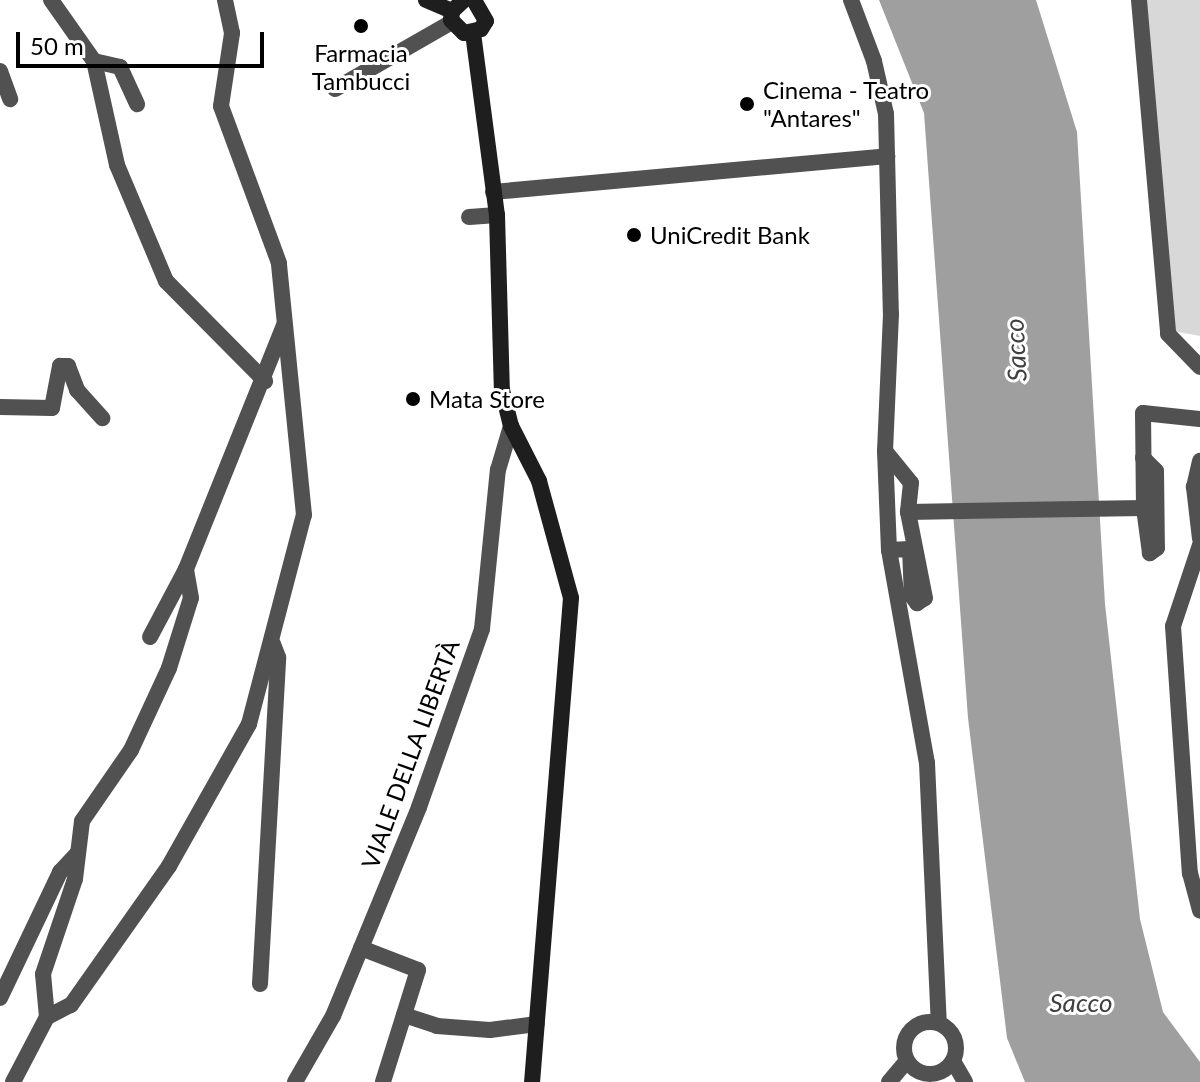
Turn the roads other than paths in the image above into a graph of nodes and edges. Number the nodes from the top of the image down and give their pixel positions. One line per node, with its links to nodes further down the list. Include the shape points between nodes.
1 (51, 0): 9 (street)
2 (225, 0): 18 (street, via 232,33 221,106 279,263)
3 (426, 0): 7 (main road)
4 (474, 0): 8 (main road, via 486,21)
5 (851, 0): 14 (street, via 874,61 886,114)
6 (1139, 0): 19 (street, via 1168,334)
7 (456, 11): 8 (main road, via 456,29); 11 (street)
8 (473, 33): 15 (main road)
9 (94, 61): 13 (street, via 120,67); 20 (street, via 117,165 166,281)
10 (0, 71): 12 (street)
11 (335, 89)
12 (10, 99)
13 (137, 104)
14 (887, 156): 15 (street); 25 (street, via 891,314)
15 (493, 192): 16 (main road)
16 (497, 215): 17 (street); 24 (main road, via 502,390)
17 (469, 217)
18 (287, 316): 20 (street); 35 (street, via 304,515)
19 (1200, 367)
20 (265, 381): 33 (street)
21 (0, 407): 22 (street, via 52,408 60,366 68,366 77,390)
22 (102, 418)
23 (1200, 419): 26 (street, via 1143,413)
24 (511, 426): 39 (street, VIALE DELLA LIBERTÀ, via 498,470 482,629 419,807); 45 (main road, via 539,481 571,598)
25 (885, 451): 30 (street, via 911,483); 32 (street)
26 (1143, 458): 29 (street); 29 (street, via 1156,471 1157,548 1150,553)
27 (1200, 461): 28 (street)
28 (1197, 488): 31 (street)
29 (1136, 508): 30 (street)
30 (908, 512): 32 (street, via 925,598 917,603 912,596 910,549)
31 (1200, 542): 37 (street, via 1173,626)
32 (889, 550): 44 (street, via 927,763)
33 (186, 569): 34 (street); 36 (street, via 191,598 169,668 131,750 82,821)
34 (150, 637)
35 (273, 642): 40 (street, via 278,657); 43 (street, via 249,724 169,866 71,1005)
36 (78, 853): 41 (street, via 60,872); 43 (street, via 75,879 43,974)
37 (1195, 871): 38 (street)
38 (1200, 911)
39 (361, 948): 42 (street, via 418,970); 49 (street, VIALE DELLA LIBERTÀ, via 333,1016)
40 (260, 984)
41 (0, 998)
42 (404, 1015): 45 (street, via 437,1026 490,1030); 50 (street)
43 (47, 1017): 48 (street)
44 (939, 1023): 46 (street, via 956,1043); 47 (street, via 920,1023 908,1032 903,1046)
45 (537, 1024): 51 (main road)
46 (953, 1061): 47 (street, via 934,1075 918,1073); 53 (street)
47 (906, 1062): 52 (street)
48 (13, 1082)
49 (295, 1082)
50 (383, 1082)
51 (532, 1082)
52 (889, 1082)
53 (965, 1082)

